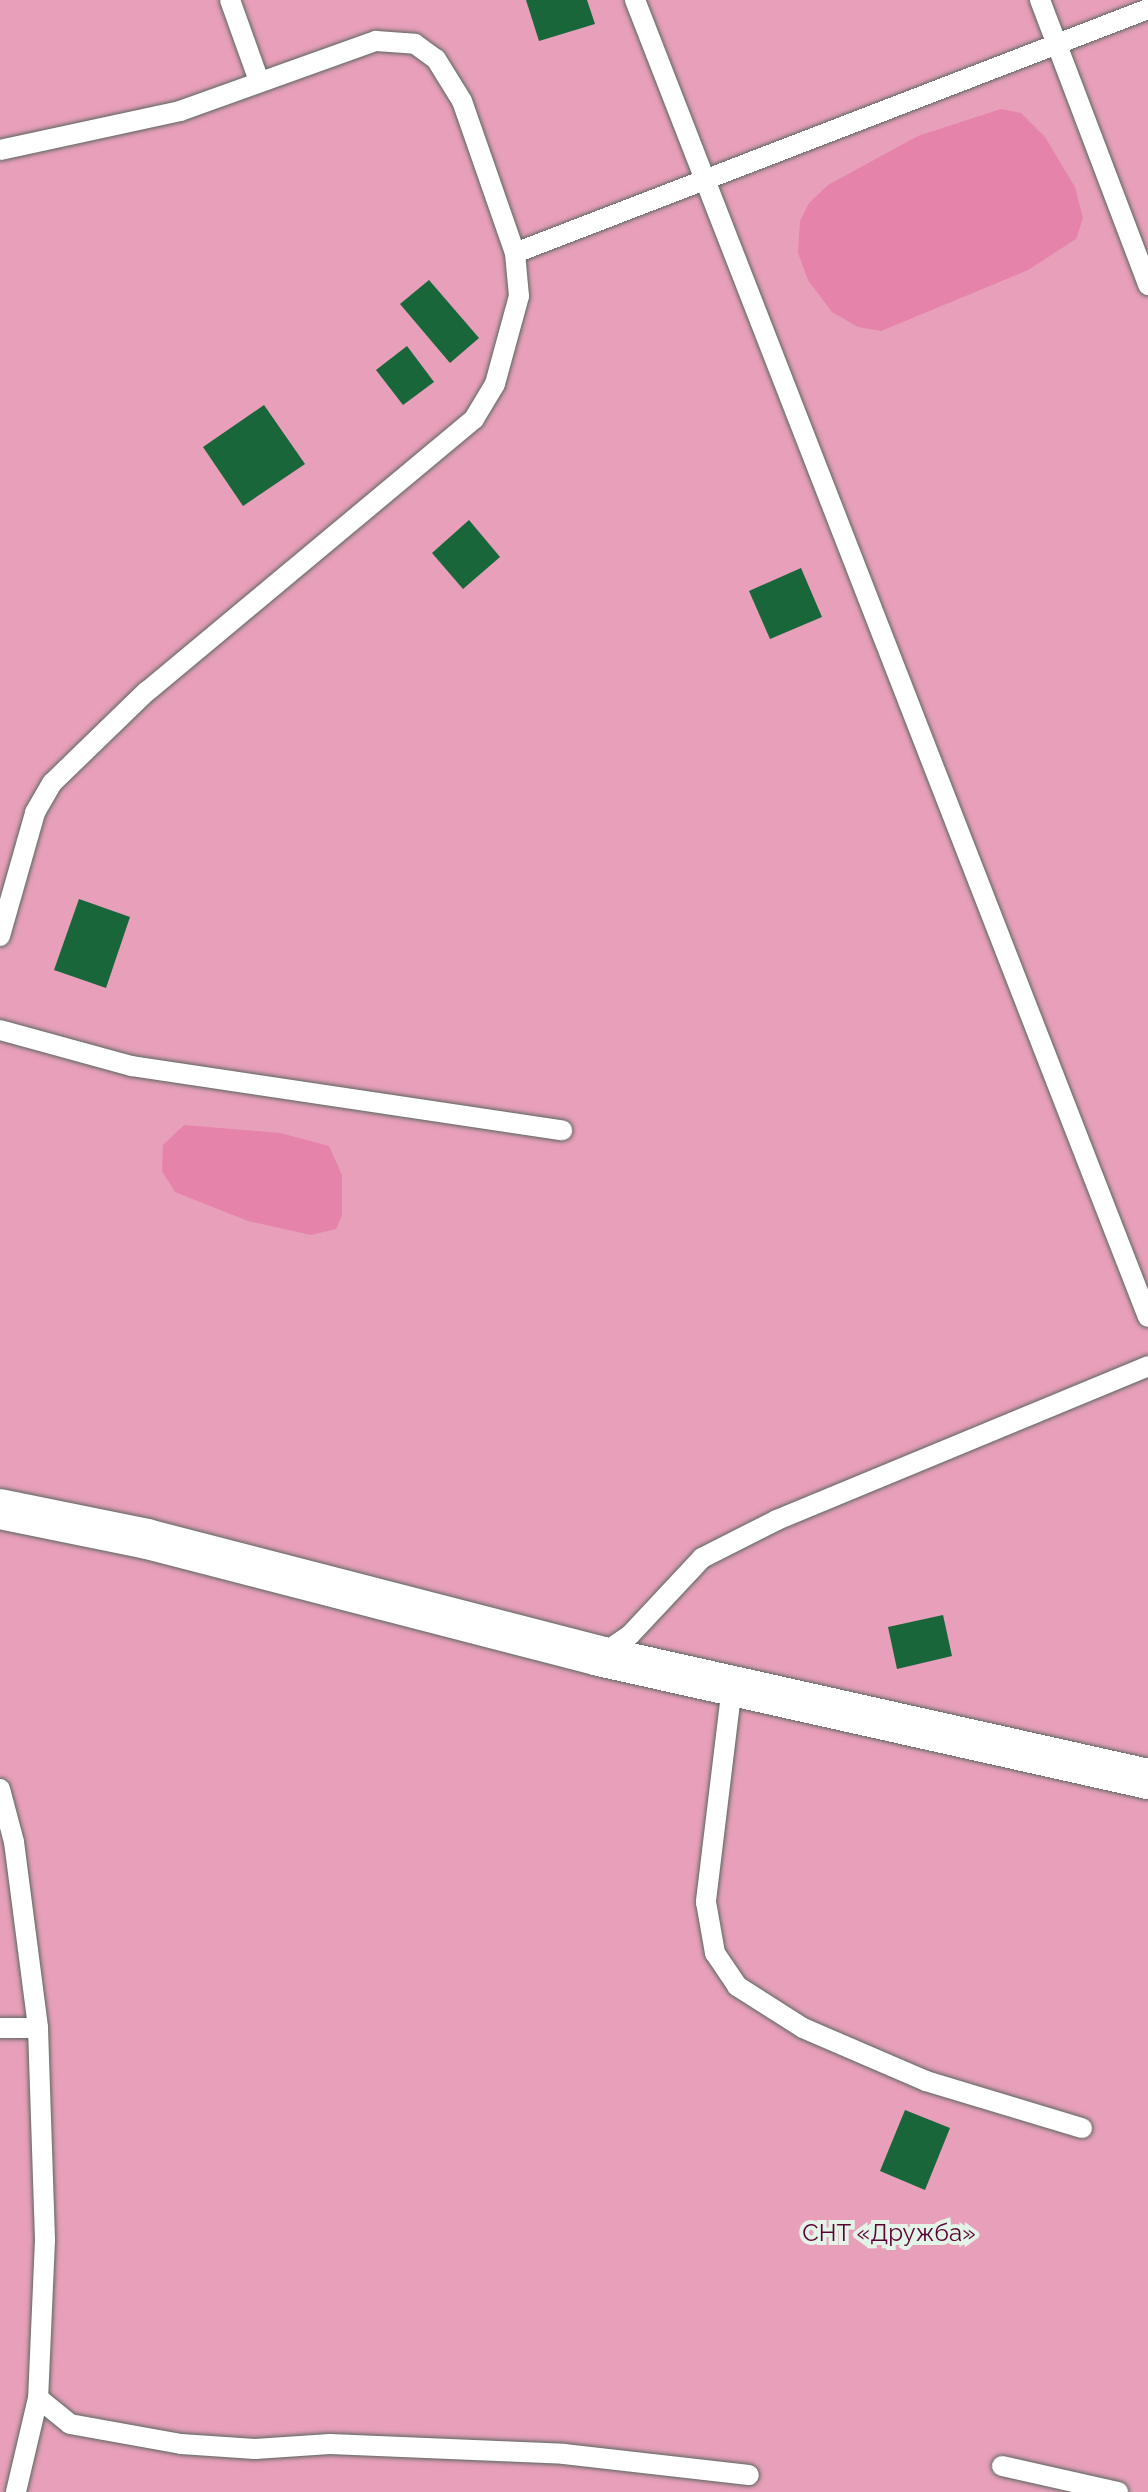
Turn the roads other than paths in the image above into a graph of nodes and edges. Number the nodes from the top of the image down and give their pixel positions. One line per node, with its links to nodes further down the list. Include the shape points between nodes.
1 (230, 0): 6 (lane)
2 (635, 0): 8 (lane)
3 (1040, 0): 5 (lane)
4 (1148, 9): 5 (lane)
5 (1057, 45): 8 (lane); 10 (lane)
6 (259, 81): 7 (lane, via 180,111); 9 (lane, via 376,41 415,44 436,59 462,101)
7 (0, 150)
8 (703, 180): 9 (lane); 14 (lane)
9 (515, 253): 11 (lane, via 515,322 495,384 474,419 147,691 52,783 35,813)
10 (1148, 285)
11 (0, 936)
12 (0, 1030): 13 (lane, via 132,1066)
13 (562, 1130)
14 (1148, 1317)
15 (1148, 1366): 17 (lane, via 777,1520 702,1558 630,1635)
16 (0, 1509): 17 (street, via 147,1539)
17 (599, 1656): 18 (street)
18 (732, 1686): 19 (street); 23 (lane, via 706,1902 715,1953 737,1986 803,2028 926,2081)
19 (1148, 1779)
20 (0, 1789): 22 (lane, via 14,1842)
21 (0, 2028): 22 (lane)
22 (38, 2028): 24 (lane, via 45,2240)
23 (1082, 2128)
24 (38, 2398): 26 (lane, via 70,2424 181,2444 564,2454); 27 (lane)
25 (1002, 2466): 28 (lane)
26 (749, 2475)
27 (16, 2492)
28 (1118, 2492)

